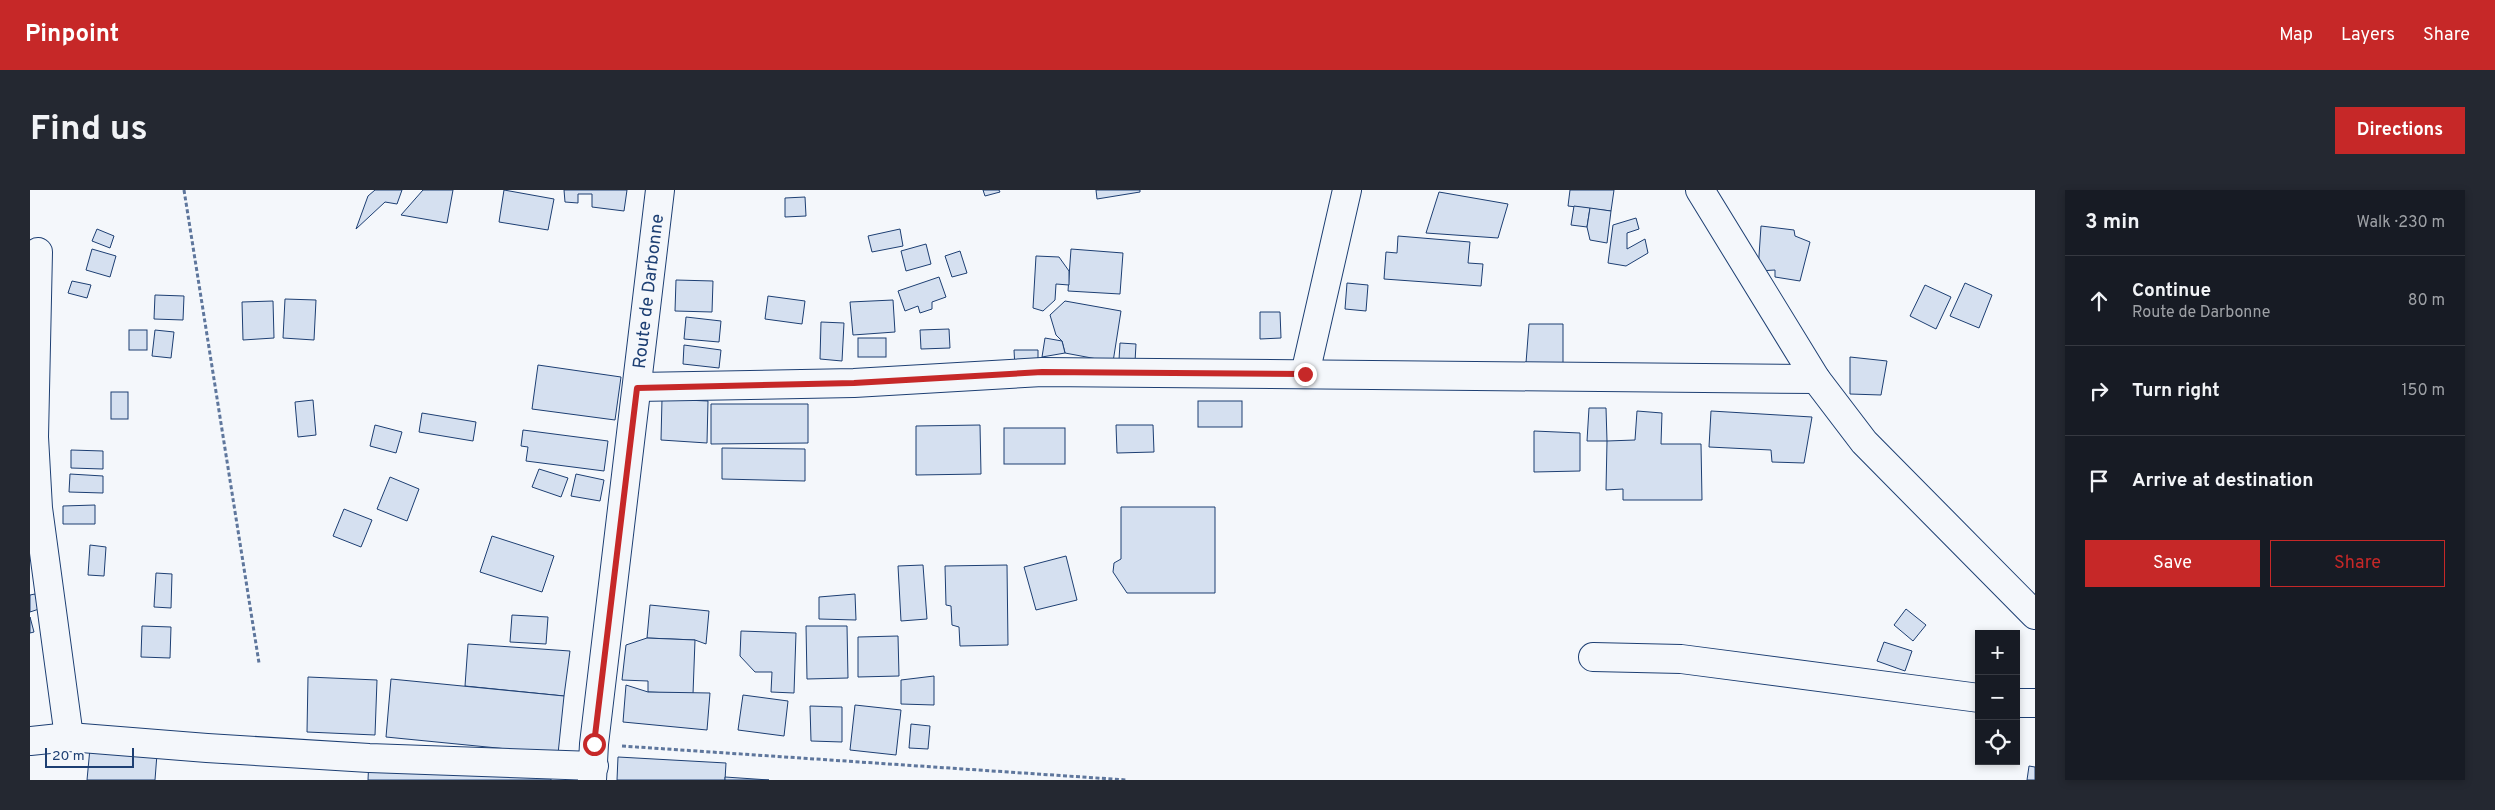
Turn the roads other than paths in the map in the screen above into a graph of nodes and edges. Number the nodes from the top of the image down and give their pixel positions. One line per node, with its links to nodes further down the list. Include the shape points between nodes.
1 (660, 190): 7 (street, Route de Darbonne)
2 (1347, 190): 5 (street)
3 (1700, 190): 6 (street)
4 (38, 252): 13 (street, via 34,437 38,508)
5 (1305, 374): 6 (street); 7 (street, via 1042,372 845,383)
6 (1816, 379): 8 (street, via 1864,442)
7 (637, 388): 15 (street, Route de Darbonne)
8 (2035, 615)
9 (1592, 657): 10 (street, via 1681,659)
10 (1975, 697)
11 (2020, 703): 12 (street)
12 (2035, 704)
13 (69, 737): 14 (street); 15 (street, via 369,758)
14 (30, 741)
15 (593, 763)

